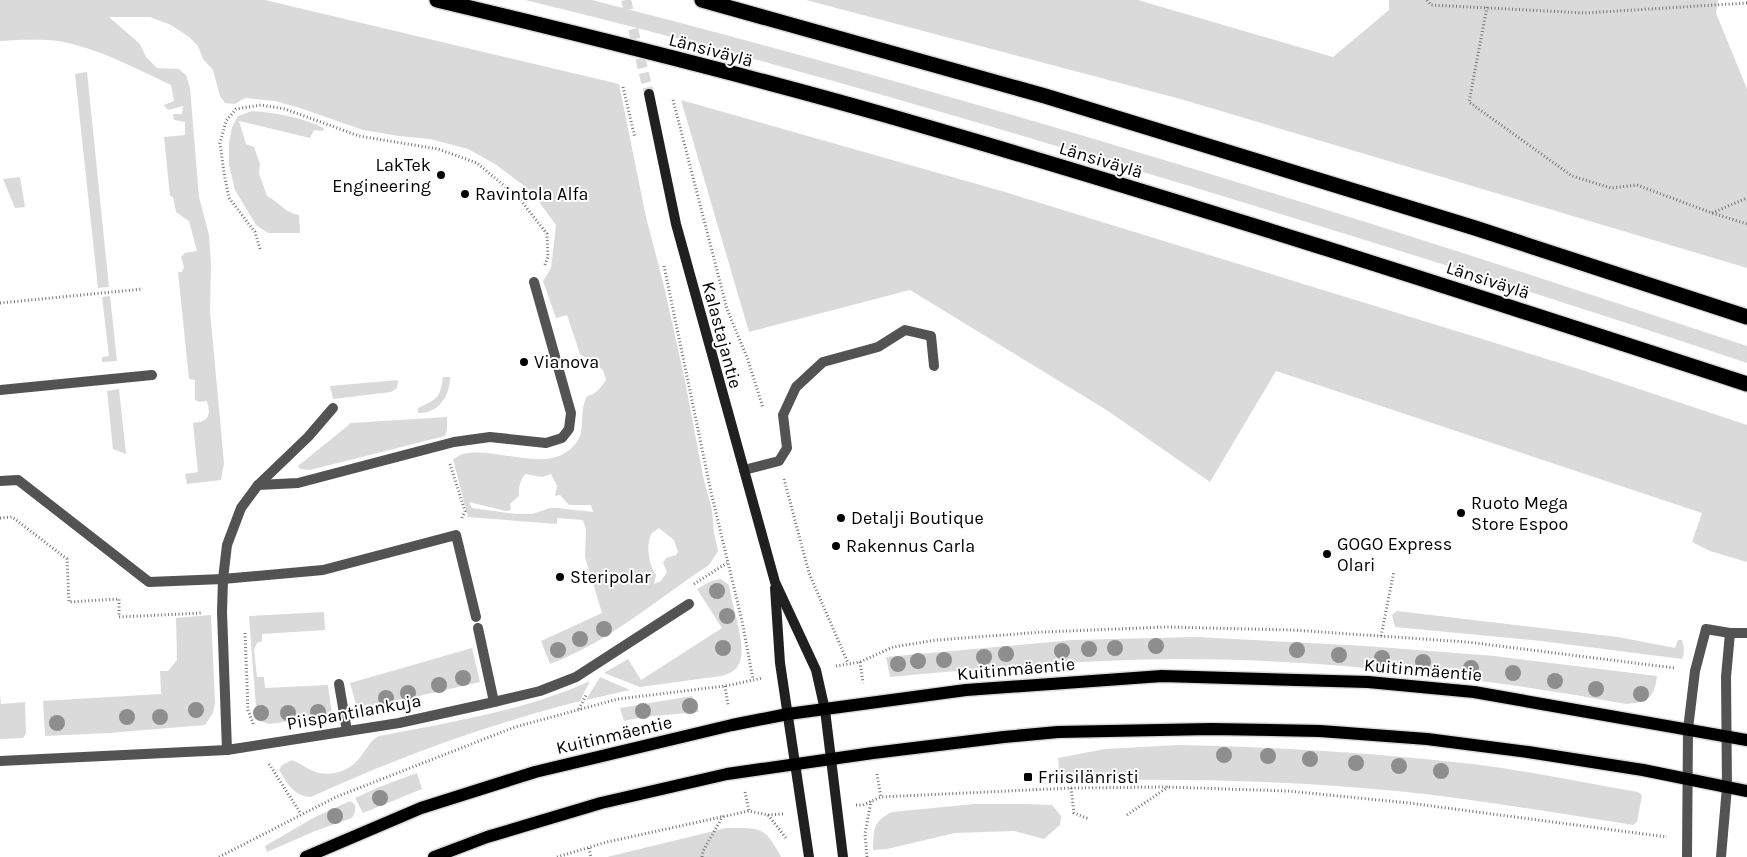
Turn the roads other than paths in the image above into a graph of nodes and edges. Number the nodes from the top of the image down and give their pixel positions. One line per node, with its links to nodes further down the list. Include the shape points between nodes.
1 (437, 0): 8 (highway, Länsiväylä, via 887,116 1222,216)
2 (702, 0): 5 (highway, via 1045,96 1475,228)
3 (649, 94): 11 (main road, Kalastajantie, via 676,224)
4 (534, 282): 13 (street, via 571,413 569,429 562,438 546,443 490,437 454,442 298,483)
5 (1747, 317)
6 (934, 366): 11 (street, via 931,336 905,330 878,347 823,362 796,387 783,415 787,448 779,461)
7 (152, 375): 9 (street)
8 (1747, 384)
9 (0, 390)
10 (333, 408): 13 (street)
11 (744, 470): 15 (main road, Kalastajantie)
12 (0, 481): 14 (street, via 18,480 149,582)
13 (258, 485): 14 (street, via 241,508 227,545)
14 (223, 579): 17 (street, via 323,570 456,535); 29 (street)
15 (775, 582): 23 (main road, Kalastajantie, via 816,670); 24 (main road, Kalastajantie, via 780,663)
16 (688, 604): 22 (street, Piispantilankuja, via 576,677 540,691)
17 (476, 617)
18 (478, 628): 22 (street)
19 (1730, 633): 20 (street); 26 (street, via 1706,629 1695,671); 27 (street)
20 (1747, 633)
21 (339, 684): 25 (street)
22 (494, 702): 25 (street, Piispantilankuja, via 399,723)
23 (825, 710): 24 (main road, Kuitinmäentie); 26 (main road, Kuitinmäentie, via 966,690 1162,676 1254,677 1368,682 1474,692); 30 (main road, Kalastajantie)
24 (788, 714): 32 (main road, Kalastajantie); 36 (main road, Kuitinmäentie, via 516,778 421,808)
25 (347, 730): 29 (street, Piispantilankuja)
26 (1688, 730): 27 (main road, Kuitinmäentie); 33 (street)
27 (1726, 736): 28 (main road, Kuitinmäentie); 34 (street)
28 (1747, 740)
29 (227, 750): 31 (street, Piispantilankuja)
30 (832, 758): 32 (main road); 33 (main road, via 1058,732 1320,731 1427,739 1519,751); 39 (main road, Kalastajantie)
31 (0, 761)
32 (795, 764): 37 (main road, via 740,772 601,803 487,837); 38 (main road, Kalastajantie)
33 (1688, 780): 34 (main road); 40 (street)
34 (1727, 787): 35 (main road); 41 (street)
35 (1747, 791)
36 (306, 857)
37 (434, 857)
38 (809, 857)
39 (843, 857)
40 (1687, 857)
41 (1721, 857)

